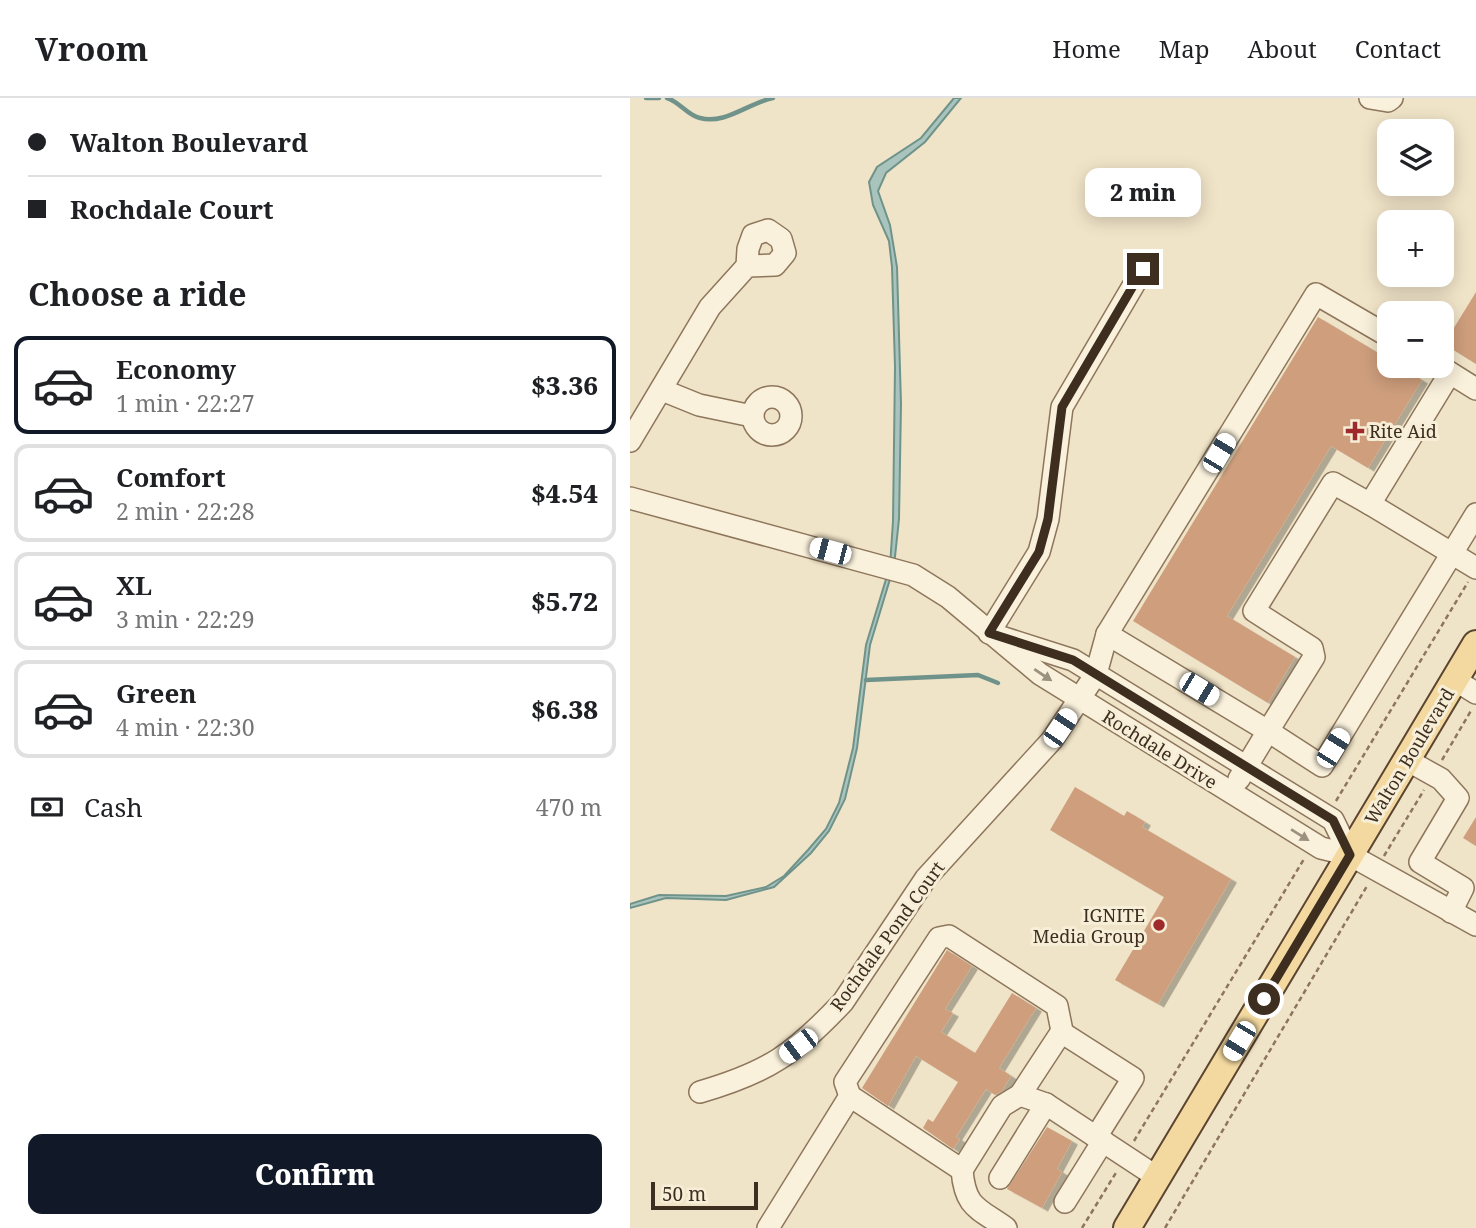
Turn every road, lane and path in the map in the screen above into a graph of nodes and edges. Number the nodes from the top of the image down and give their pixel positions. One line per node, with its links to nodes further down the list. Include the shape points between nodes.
1 (1370, 98): 2 (street)
2 (1392, 98)
3 (747, 265): 9 (street, via 710,307)
4 (1143, 269): 17 (street, via 1062,407 1048,519 1039,552)
5 (1377, 329): 18 (street, Rochdale Pond Court, via 1316,294)
6 (1454, 375): 8 (street)
7 (1439, 378): 13 (street)
8 (1476, 389)
9 (662, 390): 10 (street, via 699,405); 11 (street)
10 (752, 416)
11 (630, 441)
12 (630, 498): 17 (street, Rochdale Drive, via 890,567 939,591)
13 (1370, 504): 15 (street); 24 (street, via 1333,483 1254,611 1312,648 1314,657)
14 (1476, 514): 15 (street)
15 (1452, 554): 16 (street); 24 (street, via 1322,766)
16 (1473, 575): 30 (path)
17 (989, 633): 20 (street, via 1073,660); 22 (street, Rochdale Drive, one-way to 22)
18 (1107, 634): 20 (street, Rochdale Pond Court); 24 (street)
19 (1476, 644): 21 (main road, Walton Boulevard)
20 (1096, 674): 22 (street, Rochdale Pond Court); 26 (street)
21 (1465, 687): 25 (main road, Walton Boulevard)
22 (1080, 699): 28 (street, Rochdale Drive); 38 (street, Rochdale Pond Court, via 1052,740 926,878 828,1018 767,1068)
23 (1476, 703): 27 (path)
24 (1268, 731): 26 (street)
25 (1407, 760): 27 (street); 32 (main road, Walton Boulevard)
26 (1245, 767): 28 (street); 30 (street)
27 (1433, 774): 29 (street); 33 (path)
28 (1232, 793): 31 (street, Rochdale Drive, one-way to 31)
29 (1467, 799): 34 (street, via 1420,862)
30 (1327, 816): 32 (street)
31 (1313, 843): 32 (street, Rochdale Drive); 43 (path)
32 (1350, 855): 33 (street, Rochdale Drive); 45 (main road, Walton Boulevard)
33 (1375, 871): 35 (street, Rochdale Drive); 52 (path)
34 (1469, 890): 35 (street)
35 (1451, 912): 36 (street, Rochdale Drive)
36 (1476, 925)
37 (1061, 1032): 39 (street); 40 (street, via 1057,1006 949,936 939,938 845,1082); 42 (street, via 1133,1078)
38 (701, 1092)
39 (1020, 1095): 41 (street); 44 (street, via 1002,1106)
40 (850, 1096): 44 (street); 48 (street)
41 (1046, 1104): 42 (street); 46 (street)
42 (1099, 1139): 43 (street); 47 (street)
43 (1125, 1156): 45 (street); 50 (path)
44 (962, 1170): 49 (street, via 964,1191 973,1208)
45 (1157, 1177): 51 (main road, Walton Boulevard)
46 (1000, 1178)
47 (1065, 1202)
48 (768, 1228)
49 (1006, 1228)
50 (1082, 1228)
51 (1127, 1228)
52 (1165, 1228)

